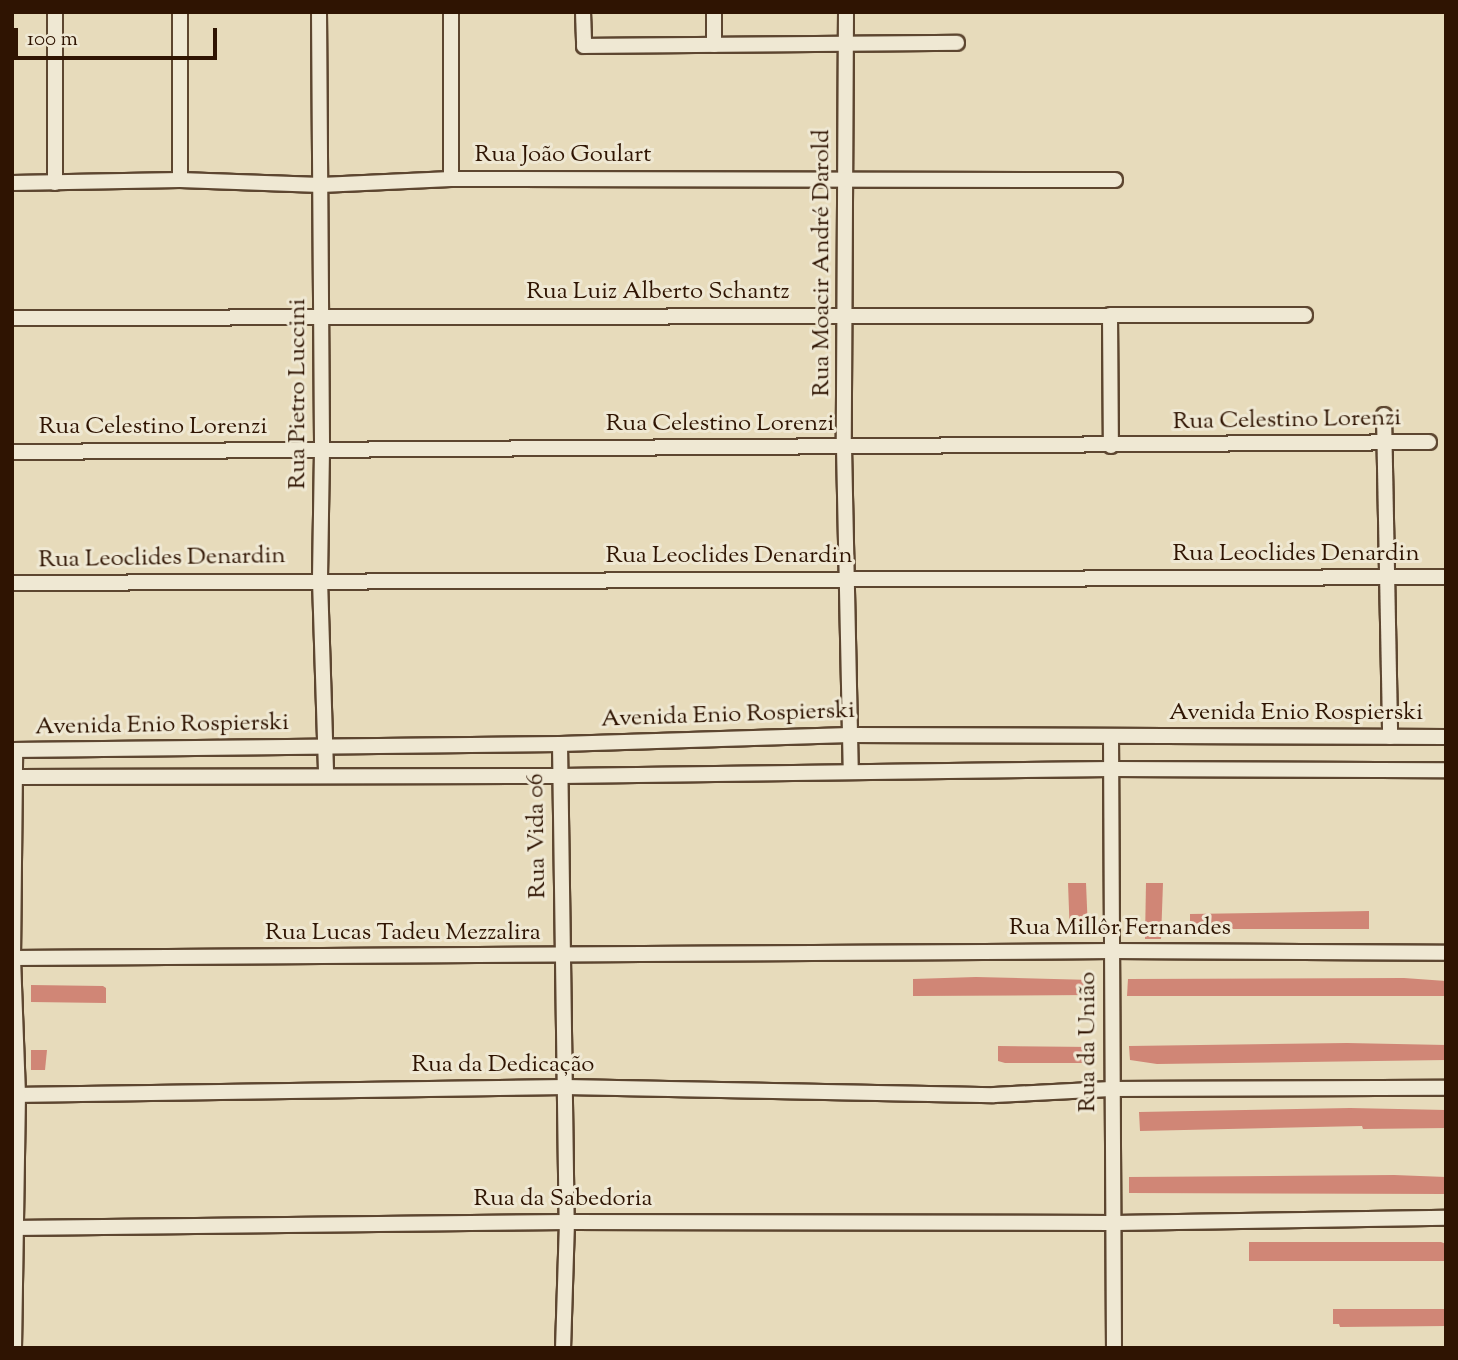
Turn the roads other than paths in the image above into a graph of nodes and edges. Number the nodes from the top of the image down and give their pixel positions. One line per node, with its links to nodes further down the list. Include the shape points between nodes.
1 (55, 12): 16 (street)
2 (180, 12): 13 (street)
3 (319, 12): 17 (street, Rua Pietro Luccini)
4 (451, 12): 12 (street)
5 (583, 12): 10 (street, via 583,46)
6 (714, 12): 10 (street)
7 (846, 12): 9 (street, Rua Moacir André Darold)
8 (957, 43): 9 (street)
9 (846, 44): 10 (street); 11 (street, Rua Moacir André Darold)
10 (713, 45)
11 (846, 178): 12 (street, Rua João Goulart); 14 (street, Rua João Goulart); 18 (street, Rua Moacir André Darold)
12 (451, 179): 17 (street, Rua João Goulart)
13 (180, 180): 16 (street, Rua João Goulart); 17 (street, Rua João Goulart)
14 (1115, 180)
15 (12, 183): 16 (street, Rua João Goulart)
16 (55, 183)
17 (321, 185): 22 (street, Rua Pietro Luccini)
18 (846, 314): 19 (street, Rua Luiz Alberto Schantz); 22 (street, Rua Luiz Alberto Schantz); 27 (street, Rua Moacir André Darold)
19 (1110, 315): 20 (street, Rua Luiz Alberto Schantz); 26 (street)
20 (1305, 315)
21 (12, 318): 22 (street, Rua Luiz Alberto Schantz)
22 (322, 319): 28 (street, Rua Pietro Luccini)
23 (1384, 415): 25 (street)
24 (1429, 442): 25 (street, Rua Celestino Lorenzi)
25 (1385, 443): 26 (street, Rua Celestino Lorenzi); 31 (street)
26 (1111, 446): 27 (street, Rua Celestino Lorenzi)
27 (844, 447): 28 (street, Rua Celestino Lorenzi); 33 (street, Rua Moacir André Darold)
28 (323, 451): 29 (street, Rua Celestino Lorenzi); 32 (street, Rua Pietro Luccini)
29 (12, 452)
30 (1446, 577): 31 (street, Rua Leoclides Denardin)
31 (1388, 578): 33 (street, Rua Leoclides Denardin); 37 (street)
32 (320, 580): 33 (street, Rua Leoclides Denardin); 34 (street, Rua Leoclides Denardin); 40 (street, Rua Pietro Luccini)
33 (846, 580): 35 (street, Rua Moacir André Darold)
34 (12, 583)
35 (850, 735): 36 (street, Avenida Enio Rospierski); 39 (street, Avenida Enio Rospierski); 44 (street, Rua Moacir André Darold)
36 (1111, 736): 37 (street, Avenida Enio Rospierski); 42 (street, Rua da União)
37 (1390, 737): 38 (street, Avenida Enio Rospierski)
38 (1446, 737)
39 (560, 744): 40 (street, Avenida Enio Rospierski); 46 (street, Rua Vida 06)
40 (324, 747): 41 (street, Avenida Enio Rospierski); 45 (street, Rua Pietro Luccini)
41 (14, 750): 47 (street)
42 (1111, 769): 43 (street, Avenida Enio Rospierski); 44 (street, Avenida Enio Rospierski); 48 (street, Rua da União)
43 (1446, 770)
44 (851, 772): 46 (street, Avenida Enio Rospierski)
45 (326, 776): 46 (street, Avenida Enio Rospierski); 47 (street, Avenida Enio Rospierski)
46 (560, 776): 51 (street, Rua Vida 06)
47 (14, 777): 52 (street)
48 (1112, 951): 49 (street, Rua Millôr Fernandes); 50 (street, Rua Millôr Fernandes); 55 (street, Rua da União)
49 (1446, 953)
50 (793, 954): 51 (street, Rua Lucas Tadeu Mezzalira)
51 (562, 956): 52 (street, Rua Lucas Tadeu Mezzalira); 53 (street, Rua Vida 06)
52 (13, 958): 56 (street)
53 (565, 1087): 55 (street, Rua da Dedicação, via 994,1096); 56 (street, Rua da Dedicação); 58 (street, Rua Vida 06)
54 (1446, 1088): 55 (street, Rua da Dedicação)
55 (1111, 1089): 59 (street, Rua da União)
56 (15, 1095): 60 (street)
57 (1446, 1218): 59 (street, Rua da Sabedoria)
58 (567, 1222): 59 (street, Rua da Sabedoria); 60 (street, Rua da Sabedoria); 62 (street, Rua Vida 06)
59 (1115, 1223): 63 (street, Rua da União)
60 (14, 1228): 61 (street)
61 (14, 1348)
62 (563, 1348)
63 (1114, 1348)

